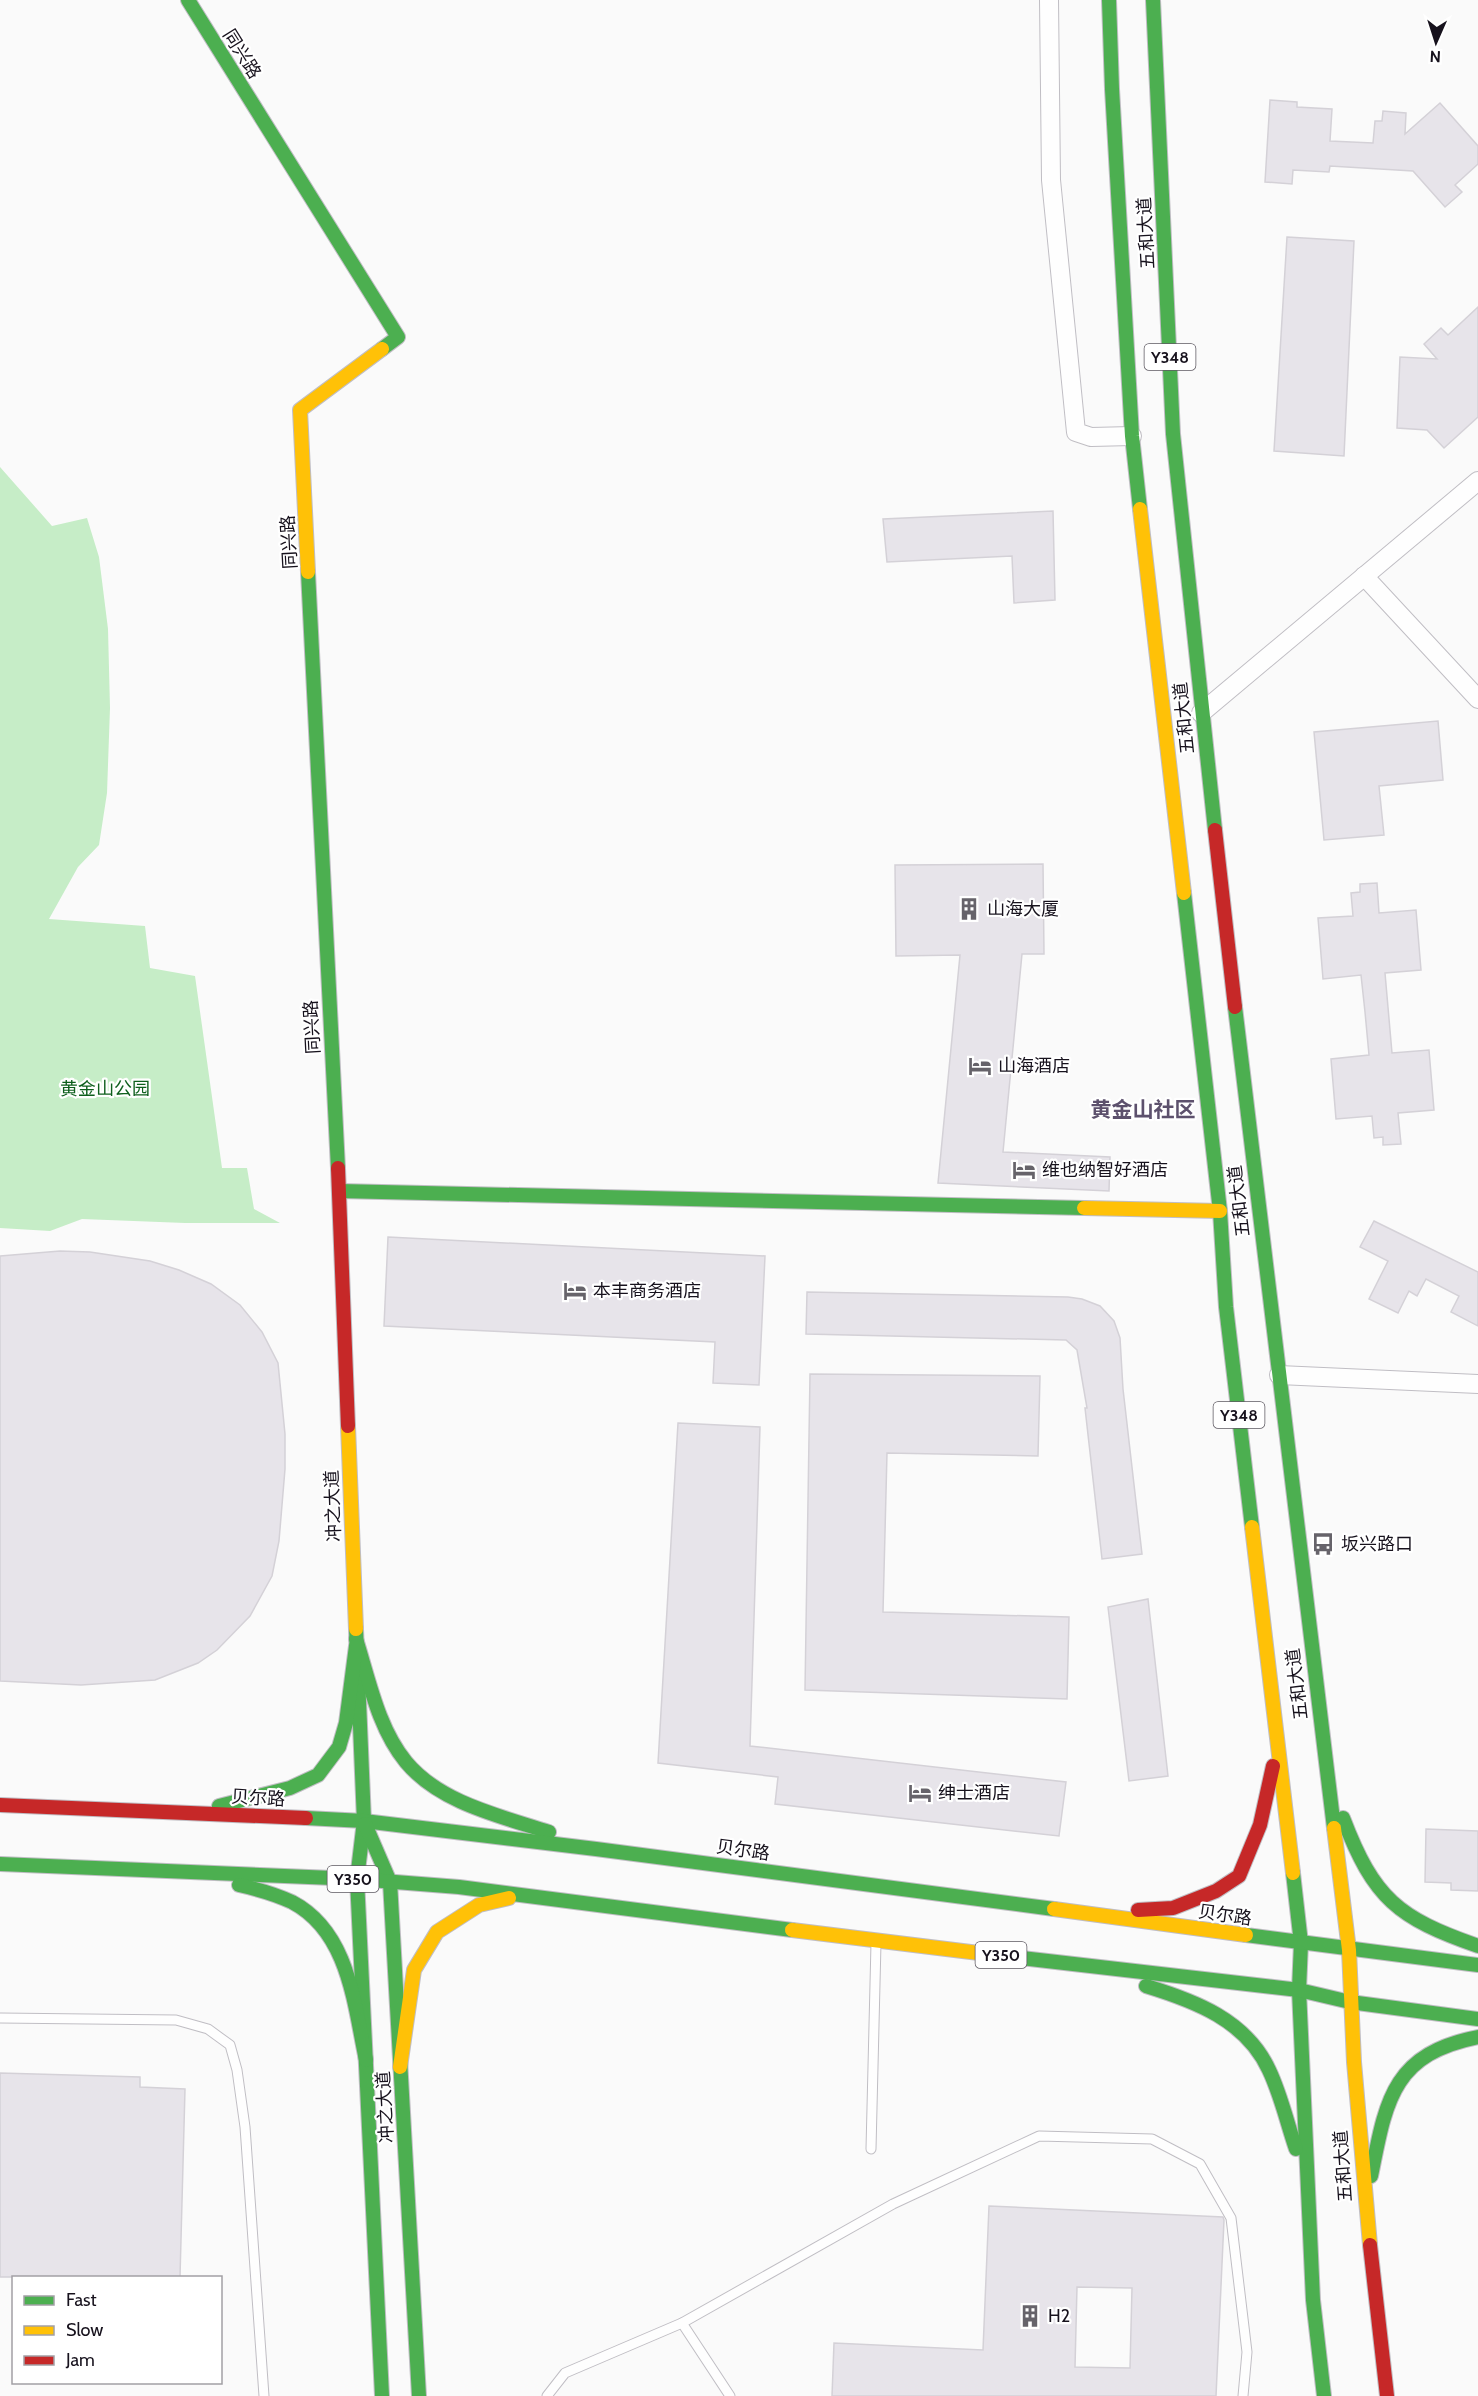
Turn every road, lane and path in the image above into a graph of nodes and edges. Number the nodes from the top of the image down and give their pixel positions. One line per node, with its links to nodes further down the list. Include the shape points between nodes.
1 (188, 0): 10 (main road, 同兴路, via 398,338 300,410)
2 (1049, 0): 5 (street, via 1051,180 1076,432 1091,437)
3 (1109, 0): 5 (main road, 五和大道 / Y348)
4 (1154, 0): 9 (main road, 五和大道 / Y348, via 1173,434)
5 (1132, 436): 11 (main road, 五和大道 / Y348)
6 (1478, 481): 7 (street)
7 (1364, 576): 8 (street); 9 (street)
8 (1478, 699)
9 (1201, 713): 12 (main road, 五和大道 / Y348)
10 (339, 1191): 11 (main road); 14 (main road, 冲之大道)
11 (1220, 1211): 15 (main road, 五和大道 / Y348, via 1226,1308)
12 (1279, 1375): 13 (street); 16 (main road, 五和大道 / Y348)
13 (1478, 1384)
14 (356, 1639): 18 (main road, via 346,1724 339,1747 318,1775 290,1788); 19 (main road, 冲之大道); 20 (main road, via 387,1728 406,1762 435,1788)
15 (1278, 1743): 26 (main road, via 1260,1825 1239,1876 1216,1891 1173,1908); 28 (main road, 五和大道 / Y348)
16 (1325, 1764): 29 (main road, via 1354,1850 1379,1888 1406,1914); 30 (main road, 五和大道 / Y348)
17 (0, 1804): 18 (main road, 贝尔路)
18 (191, 1813): 19 (main road, 贝尔路)
19 (364, 1821): 20 (main road, 贝尔路); 23 (main road, 冲之大道); 24 (main road, 冲之大道)
20 (596, 1849): 26 (main road, 贝尔路)
21 (0, 1864): 22 (main road, Y350)
22 (181, 1872): 23 (main road, Y350); 38 (main road, via 267,1892 300,1907 329,1933 342,1958)
23 (357, 1879): 24 (main road, Y350); 38 (main road, 冲之大道)
24 (390, 1882): 25 (main road, Y350); 39 (main road, 冲之大道)
25 (524, 1895): 27 (main road, Y350); 39 (main road, via 479,1905 437,1932 414,1970)
26 (1086, 1914): 28 (main road, 贝尔路)
27 (876, 1941): 31 (main road, Y350); 40 (lane)
28 (1301, 1943): 30 (main road, 贝尔路); 33 (main road, 五和大道 / Y348)
29 (1478, 1946)
30 (1349, 1950): 32 (main road, 贝尔路); 34 (main road, 五和大道 / Y348)
31 (1066, 1963): 33 (main road, Y350); 41 (main road, via 1178,1995 1219,2013 1244,2032 1267,2066)
32 (1478, 1965)
33 (1299, 1990): 34 (main road, Y350); 41 (main road, 五和大道 / Y348)
34 (1350, 2002): 36 (main road, Y350); 42 (main road, 五和大道 / Y348)
35 (0, 2018): 44 (lane, via 176,2020 208,2029 230,2045 245,2127)
36 (1478, 2019)
37 (1478, 2037): 42 (main road, via 1423,2057 1401,2079 1386,2107)
38 (366, 2060): 45 (main road, 冲之大道)
39 (400, 2067): 46 (main road, 冲之大道)
40 (871, 2149)
41 (1308, 2187): 50 (main road, 五和大道 / Y348, via 1313,2300)
42 (1364, 2207): 51 (main road, 五和大道 / Y348)
43 (682, 2323): 47 (lane, via 565,2373); 48 (lane); 49 (lane, via 893,2204 1039,2136 1152,2139 1200,2164 1231,2218 1247,2352)
44 (264, 2396)
45 (382, 2396)
46 (419, 2396)
47 (547, 2396)
48 (730, 2396)
49 (1243, 2396)
50 (1324, 2396)
51 (1387, 2396)

